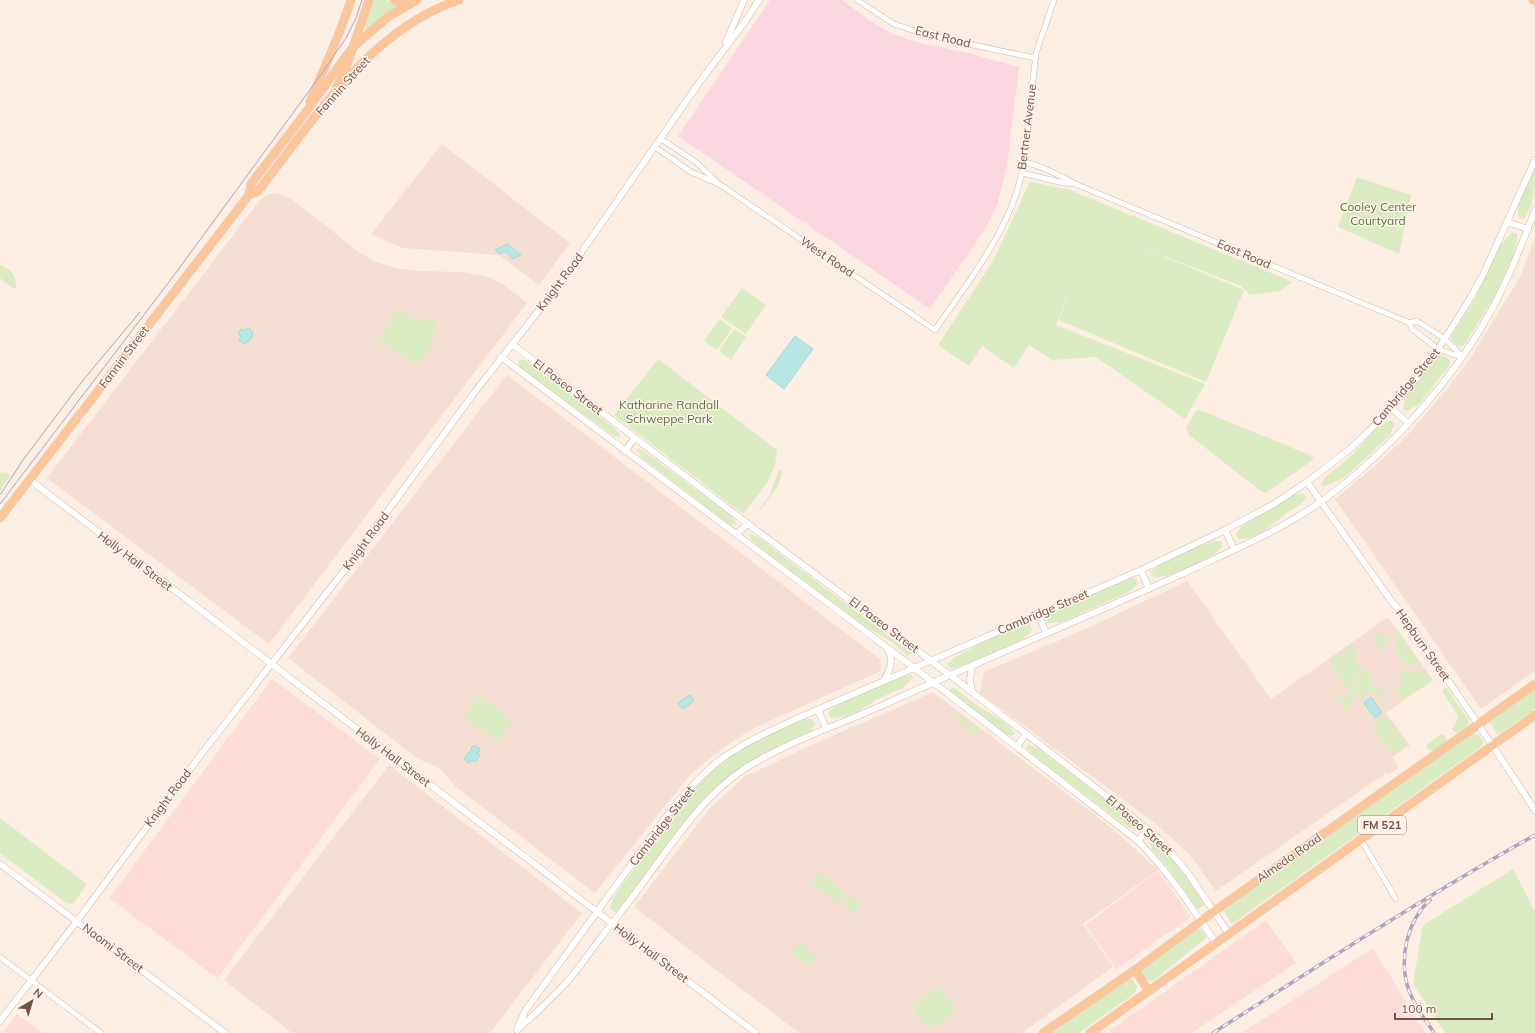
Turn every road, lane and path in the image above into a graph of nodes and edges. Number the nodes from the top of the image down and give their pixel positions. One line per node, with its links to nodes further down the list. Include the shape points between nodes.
1 (351, 0): 14 (main road)
2 (369, 0): 10 (main road)
3 (394, 0): 9 (main road)
4 (459, 0): 13 (main road, Fannin Street, via 428,14 390,38)
5 (744, 0): 11 (street, Knight Road)
6 (758, 0): 11 (street, Knight Road, via 744,24)
7 (857, 0): 12 (street, East Road, via 894,24 912,30)
8 (1054, 0): 12 (street, Bertner Avenue)
9 (414, 1): 10 (main road, Fannin Street, via 389,16)
10 (354, 46): 13 (main road, via 342,78); 14 (main road, Fannin Street)
11 (721, 53): 15 (street, Knight Road, via 698,82)
12 (1035, 58): 18 (street, Bertner Avenue)
13 (330, 99): 22 (main road, Fannin Street, via 258,191)
14 (306, 112): 22 (main road, Fannin Street, via 251,184)
15 (661, 139): 16 (street, Knight Road); 20 (street, West Road, via 703,168)
16 (655, 147): 20 (street, West Road, via 691,172); 29 (street, Knight Road, via 558,286)
17 (1535, 160): 24 (street, Cambridge Street)
18 (1024, 162): 19 (street, Bertner Avenue); 21 (street, East Road, via 1054,172)
19 (1022, 173): 21 (street, East Road); 27 (street, Bertner Avenue, via 999,234)
20 (719, 184): 27 (street, West Road)
21 (1078, 185): 26 (street, East Road)
22 (249, 195): 37 (main road, Fannin Street)
23 (1535, 210): 25 (street, Cambridge Street)
24 (1507, 222): 25 (street); 28 (street, Cambridge Street, via 1483,276)
25 (1528, 229): 32 (street, Cambridge Street, via 1504,286)
26 (1410, 323): 28 (street, East Road, via 1417,322); 30 (street, East Road, via 1412,329)
27 (935, 330)
28 (1445, 339): 30 (street, Cambridge Street); 32 (street, East Road)
29 (512, 344): 31 (street, Knight Road); 35 (street, El Paseo Street)
30 (1438, 349): 32 (street, East Road); 33 (street, Cambridge Street)
31 (502, 357): 36 (street, El Paseo Street); 51 (street, Knight Road, via 343,572)
32 (1463, 357): 34 (street, Cambridge Street)
33 (1391, 408): 34 (street); 38 (street, Cambridge Street, via 1350,449)
34 (1408, 423): 39 (street, Cambridge Street, via 1374,457)
35 (635, 438): 36 (street); 41 (street, El Paseo Street)
36 (625, 451): 43 (street, El Paseo Street)
37 (30, 480): 40 (main road, Fannin Street); 51 (street, Holly Hall Street)
38 (1307, 482): 39 (street, Hepburn Street); 42 (street, Cambridge Street, via 1274,504)
39 (1321, 501): 44 (street, Cambridge Street, via 1265,535); 61 (street, Hepburn Street)
40 (0, 518)
41 (748, 524): 43 (street); 50 (street, El Paseo Street)
42 (1225, 530): 44 (street); 45 (street, Cambridge Street)
43 (736, 534): 49 (street, El Paseo Street)
44 (1234, 550): 46 (street, Cambridge Street)
45 (1141, 570): 46 (street); 47 (street, Cambridge Street)
46 (1149, 588): 48 (street, Cambridge Street)
47 (1038, 614): 48 (street); 50 (street, Cambridge Street)
48 (1046, 633): 52 (street, Cambridge Street)
49 (883, 644): 53 (street, El Paseo Street); 55 (street, via 892,662)
50 (931, 660): 53 (street, Cambridge Street); 54 (street, El Paseo Street)
51 (271, 664): 73 (street, Holly Hall Street); 75 (street, Knight Road)
52 (972, 666): 54 (street, Cambridge Street); 58 (street)
53 (914, 667): 55 (street, Cambridge Street); 56 (street, El Paseo Street)
54 (950, 675): 56 (street, Cambridge Street); 58 (street, El Paseo Street)
55 (884, 680): 59 (street, Cambridge Street)
56 (934, 682): 62 (street, Cambridge Street, via 876,709); 65 (street, El Paseo Street)
57 (1535, 684): 61 (main road, Almeda Road / FM 521)
58 (972, 692): 63 (street, El Paseo Street)
59 (818, 710): 62 (street); 73 (street, Cambridge Street, via 764,734 720,760 705,773 686,791)
60 (1535, 716): 64 (main road, FM 521)
61 (1478, 724): 64 (street, Hepburn Street); 72 (main road, Almeda Road / FM 521)
62 (826, 728): 76 (street, Cambridge Street, via 763,758 724,783 672,844)
63 (1026, 734): 65 (street); 67 (street, El Paseo Street)
64 (1494, 745): 66 (street, Hepburn Street); 68 (main road, FM 521)
65 (1017, 746): 69 (street, El Paseo Street)
66 (1535, 810)
67 (1148, 829): 69 (street); 72 (street, El Paseo Street, via 1188,873)
68 (1361, 840): 71 (street); 77 (main road, FM 521)
69 (1138, 841): 74 (street, El Paseo Street, via 1170,877)
70 (0, 864): 75 (street, Naomi Street)
71 (1396, 899)
72 (1214, 911): 74 (main road, Almeda Road / FM 521); 77 (street, El Paseo Street)
73 (596, 912): 76 (street, Holly Hall Street); 84 (street, Cambridge Street, via 525,1011)
74 (1201, 920): 78 (street, El Paseo Street); 80 (main road, Almeda Road / FM 521)
75 (77, 921): 81 (street, Knight Road); 86 (street, Naomi Street)
76 (612, 924): 84 (street, Cambridge Street, via 568,980); 87 (street, Holly Hall Street)
77 (1229, 934): 78 (main road, FM 521)
78 (1216, 943): 82 (main road, FM 521)
79 (0, 957): 81 (street)
80 (1135, 970): 82 (main road); 88 (main road, Almeda Road / FM 521)
81 (31, 981): 83 (street, Knight Road); 85 (street)
82 (1149, 991): 89 (main road, FM 521)
83 (0, 1021)
84 (515, 1031)
85 (101, 1033)
86 (225, 1033)
87 (756, 1033)
88 (1043, 1033)
89 (1090, 1033)

